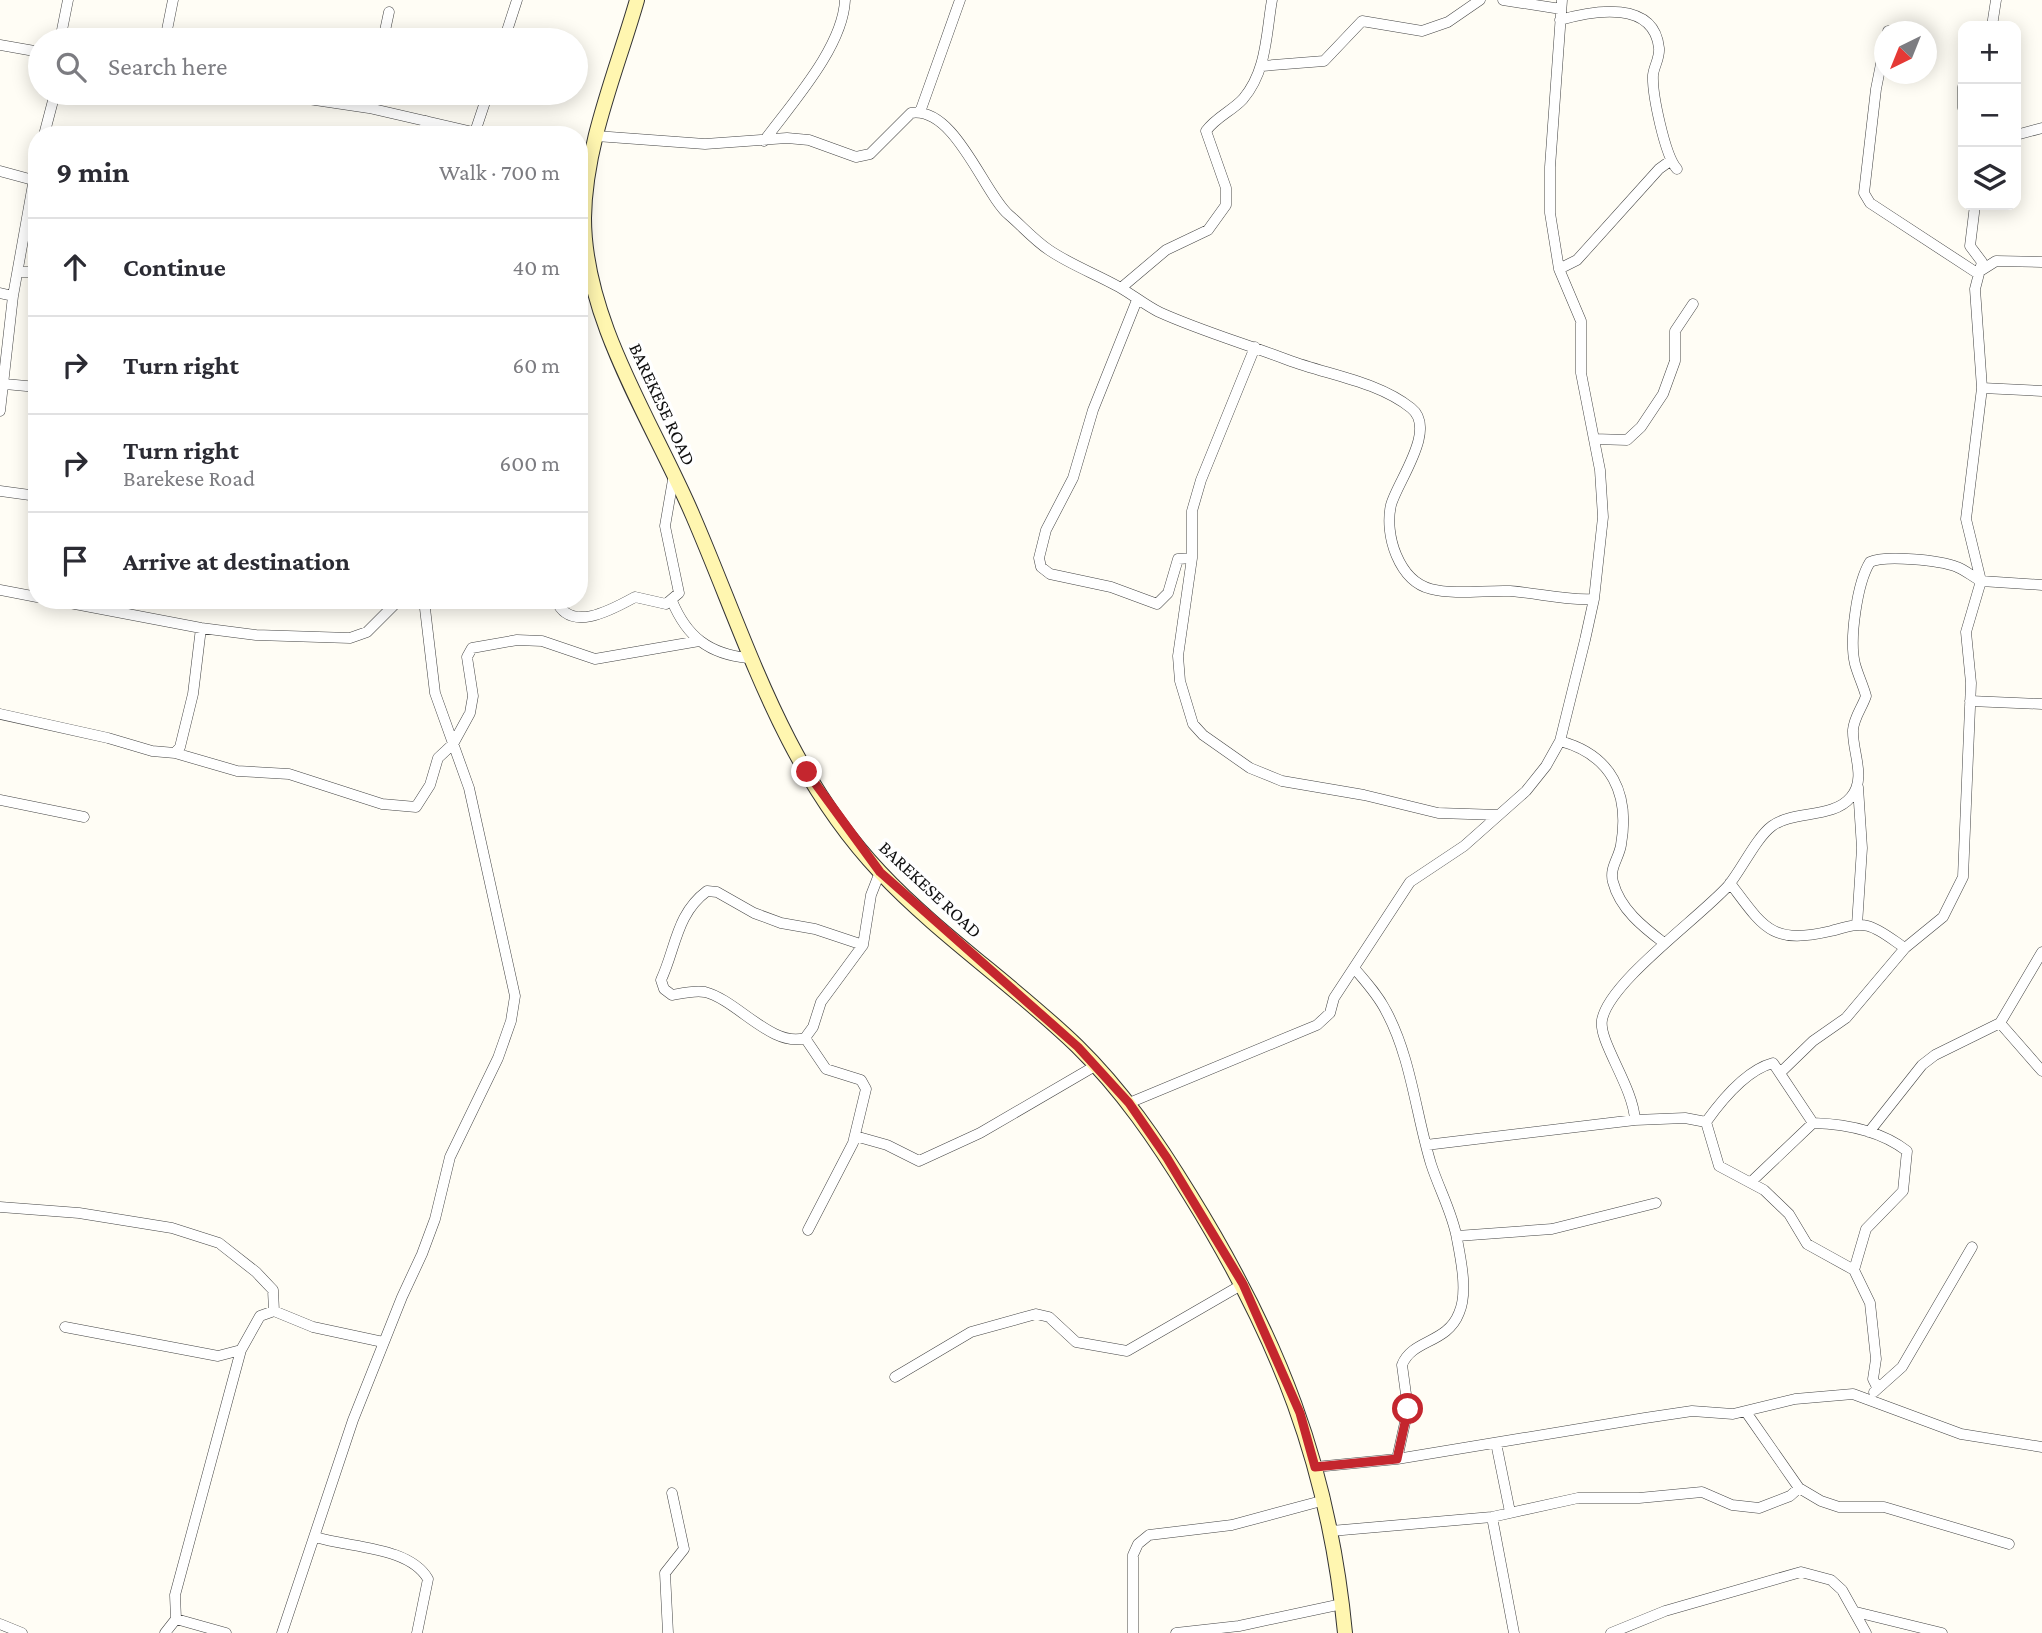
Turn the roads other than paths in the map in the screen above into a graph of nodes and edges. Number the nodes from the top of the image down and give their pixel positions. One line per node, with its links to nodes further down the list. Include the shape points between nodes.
1 (68, 0): 14 (street)
2 (173, 0): 15 (street)
3 (517, 0): 17 (street)
4 (637, 0): 35 (main road, BAREKESE ROAD)
5 (845, 0): 36 (street, via 845,14 834,41)
6 (960, 0): 27 (street)
7 (1272, 0): 20 (street)
8 (1480, 0): 20 (street, via 1448,22 1422,31 1363,21 1324,61)
9 (1503, 0): 11 (street)
10 (1996, 0): 13 (street)
11 (1561, 10): 44 (street, via 1550,167 1550,213); 44 (street, via 1631,11 1648,23 1659,48 1653,77 1673,165 1577,260)
12 (389, 12): 16 (street)
13 (1993, 21)
14 (62, 28)
15 (167, 28)
16 (386, 28)
17 (508, 28)
18 (0, 45): 19 (street)
19 (28, 50)
20 (1262, 66): 48 (street, via 1242,100 1206,131 1226,188 1226,205 1219,218 1208,230 1156,257)
21 (1877, 84): 47 (street, via 1864,193 1880,212)
22 (52, 105): 29 (street)
23 (349, 105): 26 (street)
24 (370, 105): 26 (street)
25 (485, 105): 32 (street)
26 (369, 108): 28 (street)
27 (920, 111): 36 (street, via 911,113 870,154 856,157 809,140); 48 (street, via 966,149 1004,211 1047,249)
28 (426, 121): 30 (street); 31 (street)
29 (46, 126)
30 (425, 126)
31 (446, 126)
32 (480, 126)
33 (2042, 128): 34 (street)
34 (2021, 134)
35 (596, 136): 36 (street, via 705,144); 37 (main road, BAREKESE ROAD)
36 (764, 141)
37 (588, 154)
38 (0, 171): 39 (street)
39 (28, 179)
40 (1974, 210): 47 (street, via 1970,246 1982,262)
41 (28, 215): 45 (street)
42 (588, 246): 60 (main road, BAREKESE ROAD, via 595,293)
43 (2042, 262): 47 (street, via 1996,261)
44 (1559, 270): 59 (street, via 1581,321 1581,373)
45 (20, 272): 46 (street); 50 (street)
46 (28, 272)
47 (1977, 273): 56 (street)
48 (1121, 288): 51 (street)
49 (0, 293): 50 (street)
50 (13, 296): 54 (street)
51 (1137, 300): 53 (street); 63 (street, via 1039,558 1050,574 1111,587 1157,604 1168,593 1178,559)
52 (1693, 304): 59 (street, via 1675,331 1675,361 1658,405 1627,440)
53 (1255, 347): 63 (street, via 1192,511); 68 (street, via 1370,386 1412,409 1419,419 1410,468 1391,506 1398,559 1406,575 1431,589)
54 (5, 383): 55 (street); 58 (street)
55 (28, 386)
56 (1982, 388): 57 (street); 64 (street, via 1966,519)
57 (2042, 391)
58 (0, 411)
59 (1594, 439): 68 (street, via 1603,517)
60 (674, 474): 69 (street, via 665,526 679,593); 76 (main road, BAREKESE ROAD)
61 (0, 491): 62 (street)
62 (28, 495)
63 (1192, 558): 85 (street, via 1178,656 1186,702 1193,724 1203,735 1250,768 1282,780 1438,813)
64 (1981, 581): 65 (street); 77 (street, via 1966,632); 83 (street, via 1937,563 1884,558 1867,567 1859,583 1853,648 1866,696 1853,730)
65 (2042, 585)
66 (0, 590): 67 (street)
67 (28, 595)
68 (1594, 599): 80 (street)
69 (672, 601): 73 (street, via 666,604 635,597 609,611 579,616); 75 (street)
70 (101, 609): 74 (street)
71 (390, 609): 74 (street, via 367,632 350,638)
72 (425, 609): 81 (street, via 435,693)
73 (561, 609)
74 (201, 628): 82 (street, via 193,694)
75 (699, 642): 76 (street, via 727,655); 81 (street, via 595,659 542,641 472,648 467,657 473,696 470,713)
76 (748, 658): 87 (main road, BAREKESE ROAD, via 807,772)
77 (1970, 701): 78 (street); 92 (street, via 1963,877 1943,917)
78 (2042, 704)
79 (0, 714): 82 (street)
80 (1560, 741): 85 (street, via 1526,792); 90 (street, via 1576,745 1617,780 1621,845 1612,881 1633,917)
81 (453, 744): 82 (street, via 438,758 430,785 416,807 382,804 289,774 237,771); 117 (street, via 469,788 515,996 498,1058 450,1157 435,1219)
82 (176, 753)
83 (1858, 787): 88 (street, via 1839,806 1771,827); 89 (street, via 1862,848)
84 (0, 800): 86 (street)
85 (1499, 815): 94 (street, via 1464,846 1410,882)
86 (85, 817)
87 (880, 872): 91 (street, via 871,895); 97 (main road, BAREKESE ROAD)
88 (1730, 883): 89 (street, via 1760,924 1779,934 1801,938); 90 (street)
89 (1857, 925): 92 (street, via 1870,926)
90 (1664, 943): 101 (street, via 1614,995 1602,1018 1601,1032 1631,1094)
91 (863, 946): 96 (street, via 821,1002); 96 (street, via 781,923 717,892 700,897 680,924 661,980 664,989 672,995 708,993 780,1036 796,1041)
92 (1905, 948): 99 (street, via 1846,1018)
93 (2042, 952): 95 (street)
94 (1354, 968): 100 (street, via 1334,998 1330,1013 1317,1025); 106 (street, via 1387,1012)
95 (2000, 1023): 98 (street); 104 (street, via 1922,1065)
96 (805, 1038): 105 (street, via 826,1069 865,1083)
97 (1096, 1066): 100 (main road, BAREKESE ROAD); 105 (street, via 980,1133 919,1161)
98 (2042, 1071)
99 (1781, 1072): 102 (street, via 1773,1063 1753,1072); 103 (street)
100 (1129, 1103): 114 (main road, BAREKESE ROAD)
101 (1635, 1119): 102 (street); 106 (street)
102 (1706, 1122): 107 (street, via 1719,1166)
103 (1812, 1123): 104 (street); 107 (street)
104 (1869, 1132): 113 (street, via 1898,1144 1907,1151 1909,1161 1903,1191 1866,1229)
105 (855, 1136): 110 (street)
106 (1426, 1145): 111 (street)
107 (1752, 1181): 113 (street, via 1789,1214 1807,1244)
108 (1656, 1203): 111 (street, via 1552,1229)
109 (0, 1207): 115 (street, via 79,1213 172,1228 219,1242 273,1290)
110 (808, 1230)
111 (1457, 1236): 127 (street, via 1459,1315 1434,1342 1405,1357 1408,1409)
112 (1972, 1247): 122 (street, via 1902,1367)
113 (1854, 1270): 122 (street, via 1870,1303)
114 (1243, 1284): 121 (street, via 1127,1351 1076,1342 1049,1317 1036,1314 971,1332); 128 (main road, BAREKESE ROAD, via 1300,1413)
115 (274, 1311): 117 (street, via 313,1327); 118 (street, via 260,1316)
116 (65, 1327): 119 (street)
117 (383, 1342): 135 (street)
118 (241, 1350): 119 (street); 120 (street)
119 (218, 1356): 120 (street)
120 (235, 1373): 139 (street, via 175,1595)
121 (895, 1377)
122 (1877, 1387): 123 (street)
123 (1870, 1400): 124 (street, via 1853,1394 1795,1399); 126 (street, via 1961,1434)
124 (1746, 1412): 125 (street, via 1692,1411); 129 (street)
125 (1496, 1443): 127 (street); 132 (street)
126 (2042, 1447)
127 (1397, 1459): 128 (street)
128 (1315, 1467): 131 (main road, BAREKESE ROAD)
129 (1799, 1488): 132 (street, via 1759,1508 1732,1505 1702,1492 1578,1498); 136 (street, via 1839,1507 1884,1507)
130 (672, 1493): 146 (street, via 684,1549 665,1573)
131 (1325, 1500): 134 (main road, BAREKESE ROAD); 147 (street, via 1232,1525 1149,1535 1133,1555)
132 (1510, 1512): 133 (street)
133 (1492, 1517): 134 (street); 150 (street)
134 (1331, 1531): 137 (main road, BAREKESE ROAD)
135 (316, 1537): 144 (street); 145 (street, via 390,1554 424,1571 428,1579)
136 (2008, 1544)
137 (1342, 1604): 148 (street, via 1239,1626); 149 (main road, BAREKESE ROAD)
138 (1856, 1612): 151 (street, via 1831,1580 1801,1572 1665,1611); 152 (street); 153 (street)
139 (176, 1619): 142 (street); 143 (street)
140 (0, 1624): 141 (street)
141 (22, 1633)
142 (165, 1633)
143 (226, 1633)
144 (282, 1633)
145 (417, 1633)
146 (668, 1633)
147 (1133, 1633)
148 (1176, 1633)
149 (1345, 1633)
150 (1514, 1633)
151 (1611, 1633)
152 (1866, 1633)
153 (1942, 1633)

